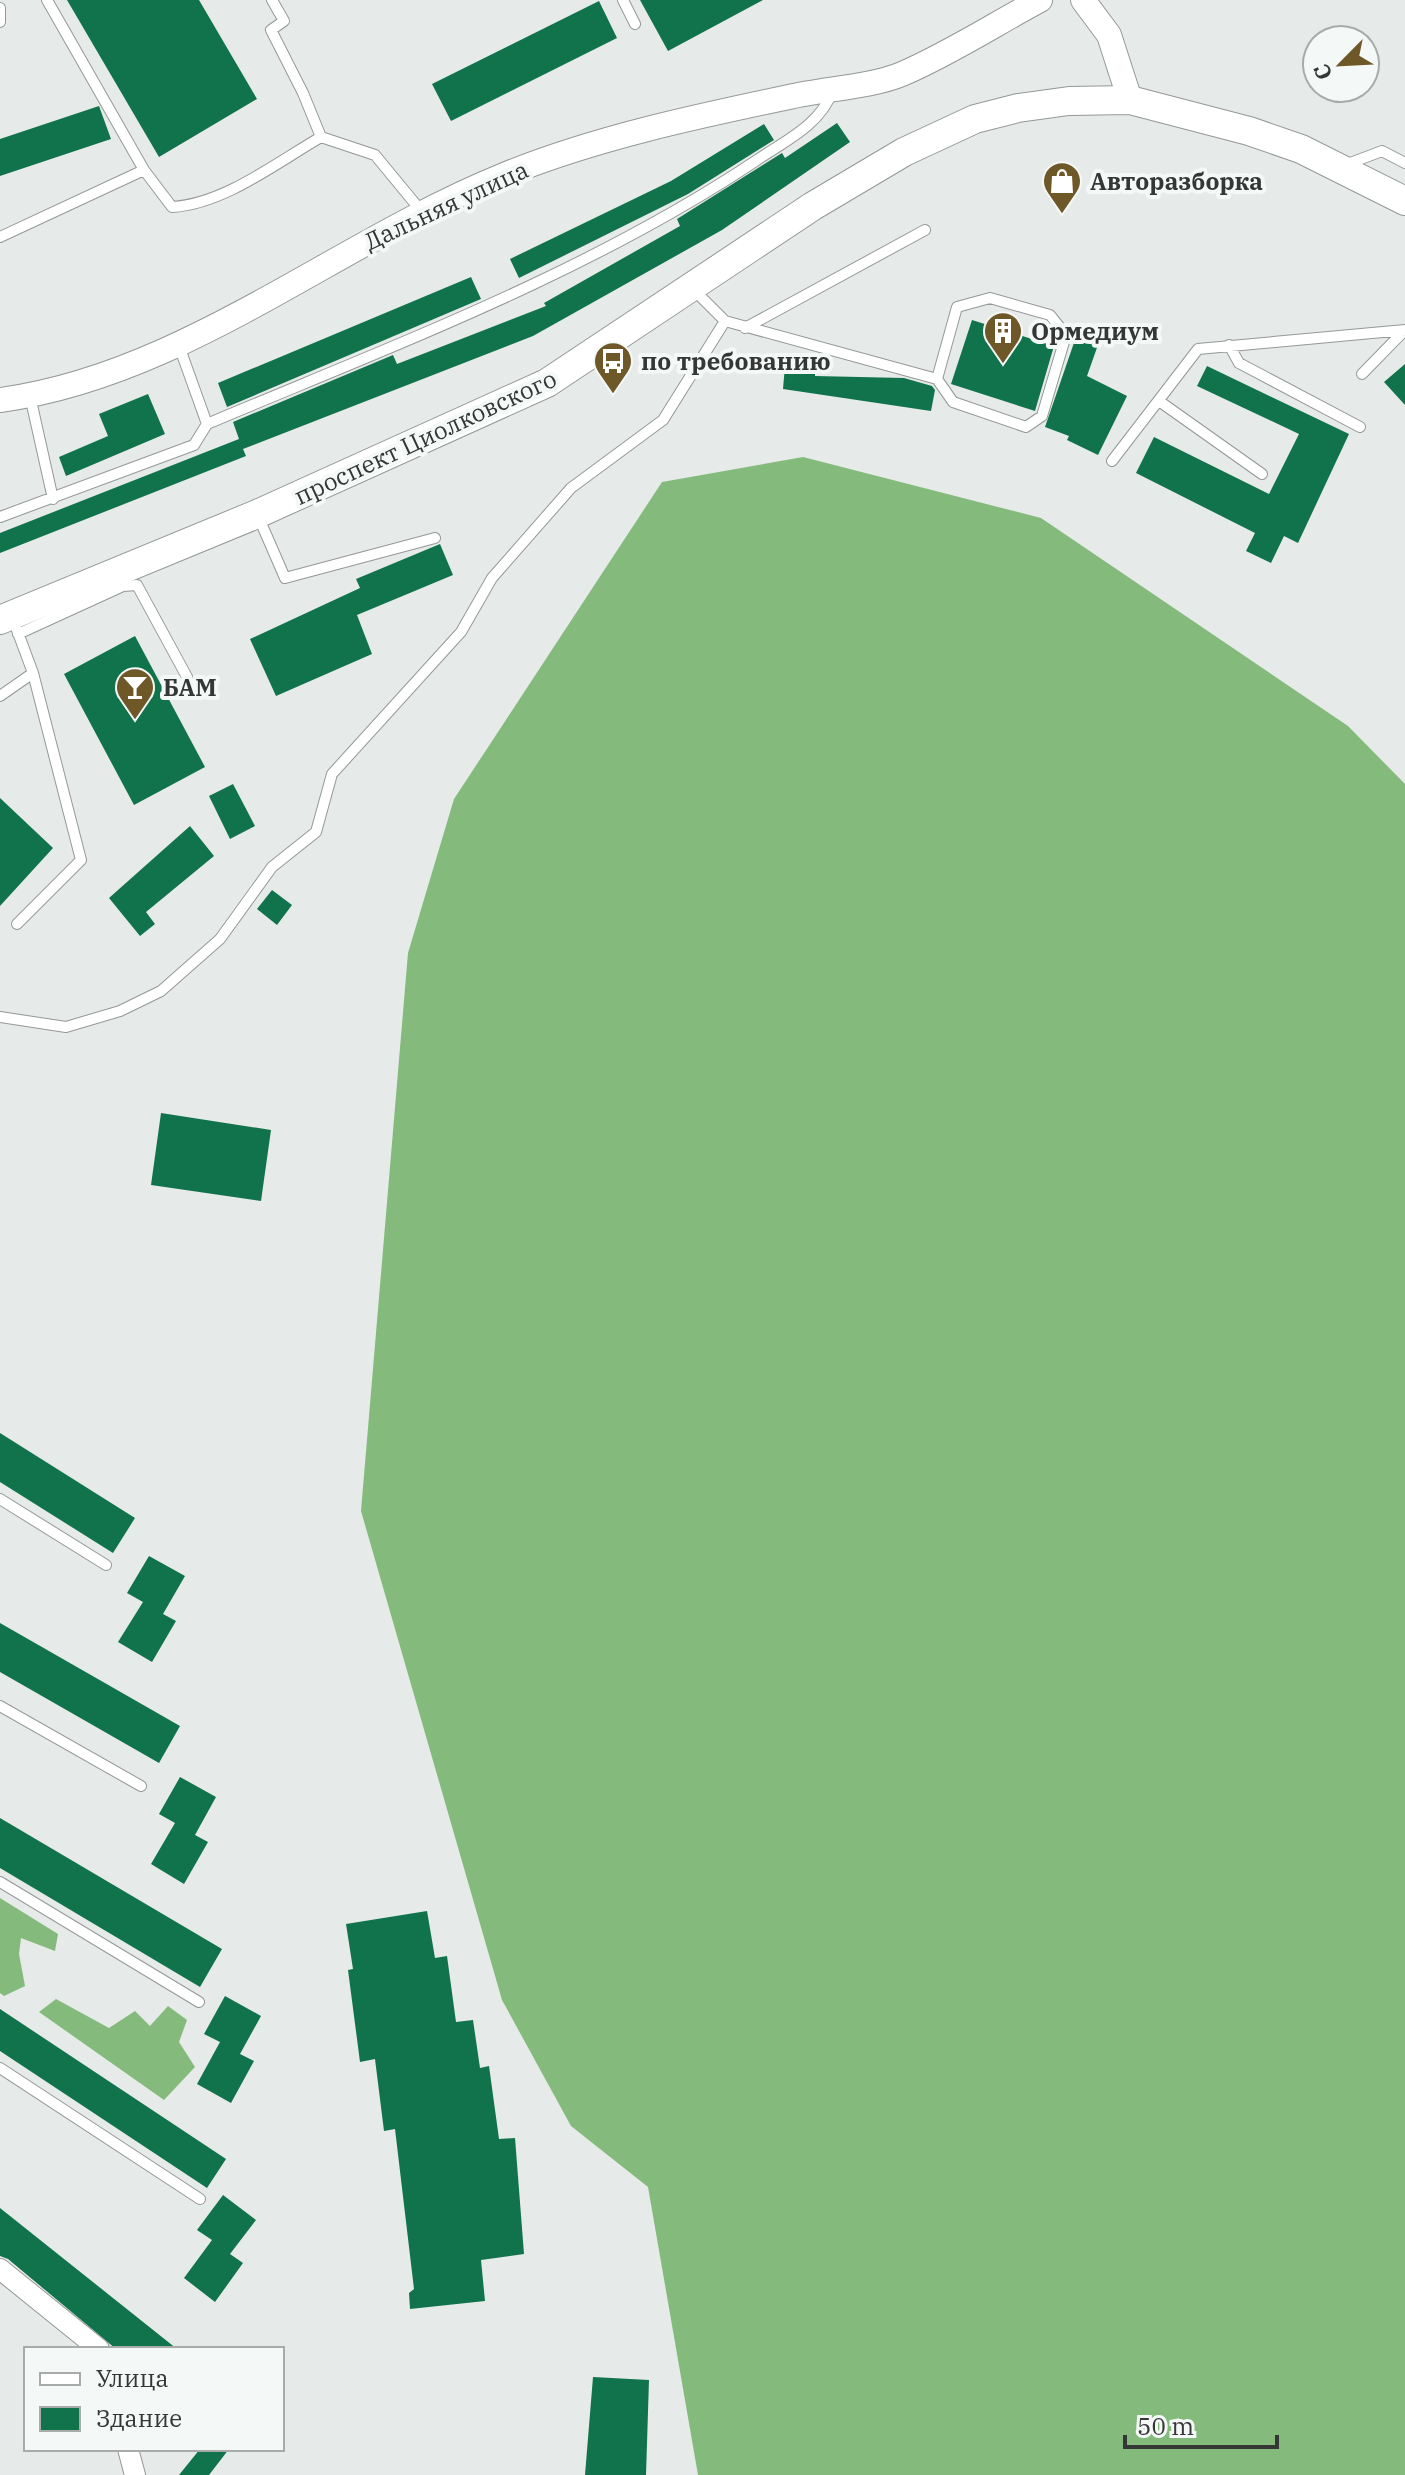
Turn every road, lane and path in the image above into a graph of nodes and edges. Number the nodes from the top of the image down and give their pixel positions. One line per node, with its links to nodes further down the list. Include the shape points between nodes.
1 (47, 0): 14 (lane)
2 (272, 0): 11 (lane, via 284,21 271,30)
3 (623, 0): 8 (lane)
4 (1040, 0): 9 (street, Дальняя улица, via 900,76)
5 (1083, 0): 10 (street, via 1109,35)
6 (0, 8): 7 (lane)
7 (0, 22)
8 (635, 24)
9 (834, 88): 16 (street, Дальняя улица, via 614,138 504,175); 30 (lane, via 811,124 699,199 516,294)
10 (1130, 100): 13 (main road, via 1249,131); 19 (main road, проспект Циолковского, via 1069,101 975,119 904,152 813,206)
11 (321, 137): 14 (lane, via 194,206 172,207); 16 (lane, via 375,155)
12 (1405, 163): 13 (lane, via 1382,151)
13 (1338, 168): 15 (main road)
14 (144, 170): 18 (lane)
15 (1405, 201)
16 (423, 214): 23 (street, Дальняя улица)
17 (925, 230): 21 (lane)
18 (0, 237)
19 (693, 289): 20 (lane); 35 (main road, проспект Циолковского, via 547,383)
20 (725, 321): 21 (lane); 43 (lane, via 663,420 571,488 492,578 461,632 332,774 316,832 272,867 220,939 161,991 120,1011 66,1027)
21 (745, 328): 26 (lane)
22 (1405, 330): 24 (lane); 25 (lane)
23 (178, 343): 27 (street, Дальняя улица, via 100,378); 30 (lane)
24 (1229, 345): 29 (lane, via 1198,349); 31 (lane, via 1239,363)
25 (1362, 374)
26 (937, 379): 26 (lane, via 953,402 1026,427 1042,416 1066,335 1050,315 990,298 957,307)
27 (30, 396): 28 (street, Дальняя улица); 34 (lane)
28 (0, 400)
29 (1159, 401): 32 (lane); 33 (lane)
30 (207, 424): 34 (lane, via 194,445)
31 (1360, 427)
32 (1112, 461)
33 (1262, 474)
34 (53, 499): 36 (lane)
35 (257, 514): 37 (lane, via 285,578); 38 (main road, проспект Циолковского)
36 (0, 517)
37 (435, 538)
38 (10, 623): 39 (lane); 40 (lane, via 137,585)
39 (33, 673): 41 (lane); 42 (lane, via 81,860)
40 (187, 677)
41 (0, 696)
42 (17, 924)
43 (0, 1017)
44 (0, 1499): 45 (lane)
45 (106, 1565)
46 (0, 1706): 47 (lane)
47 (141, 1786)
48 (0, 1882): 49 (lane)
49 (199, 2002)
50 (0, 2068): 51 (lane)
51 (200, 2199)
52 (0, 2269): 53 (street)
53 (97, 2347)
54 (129, 2451): 55 (street)
55 (135, 2475)

